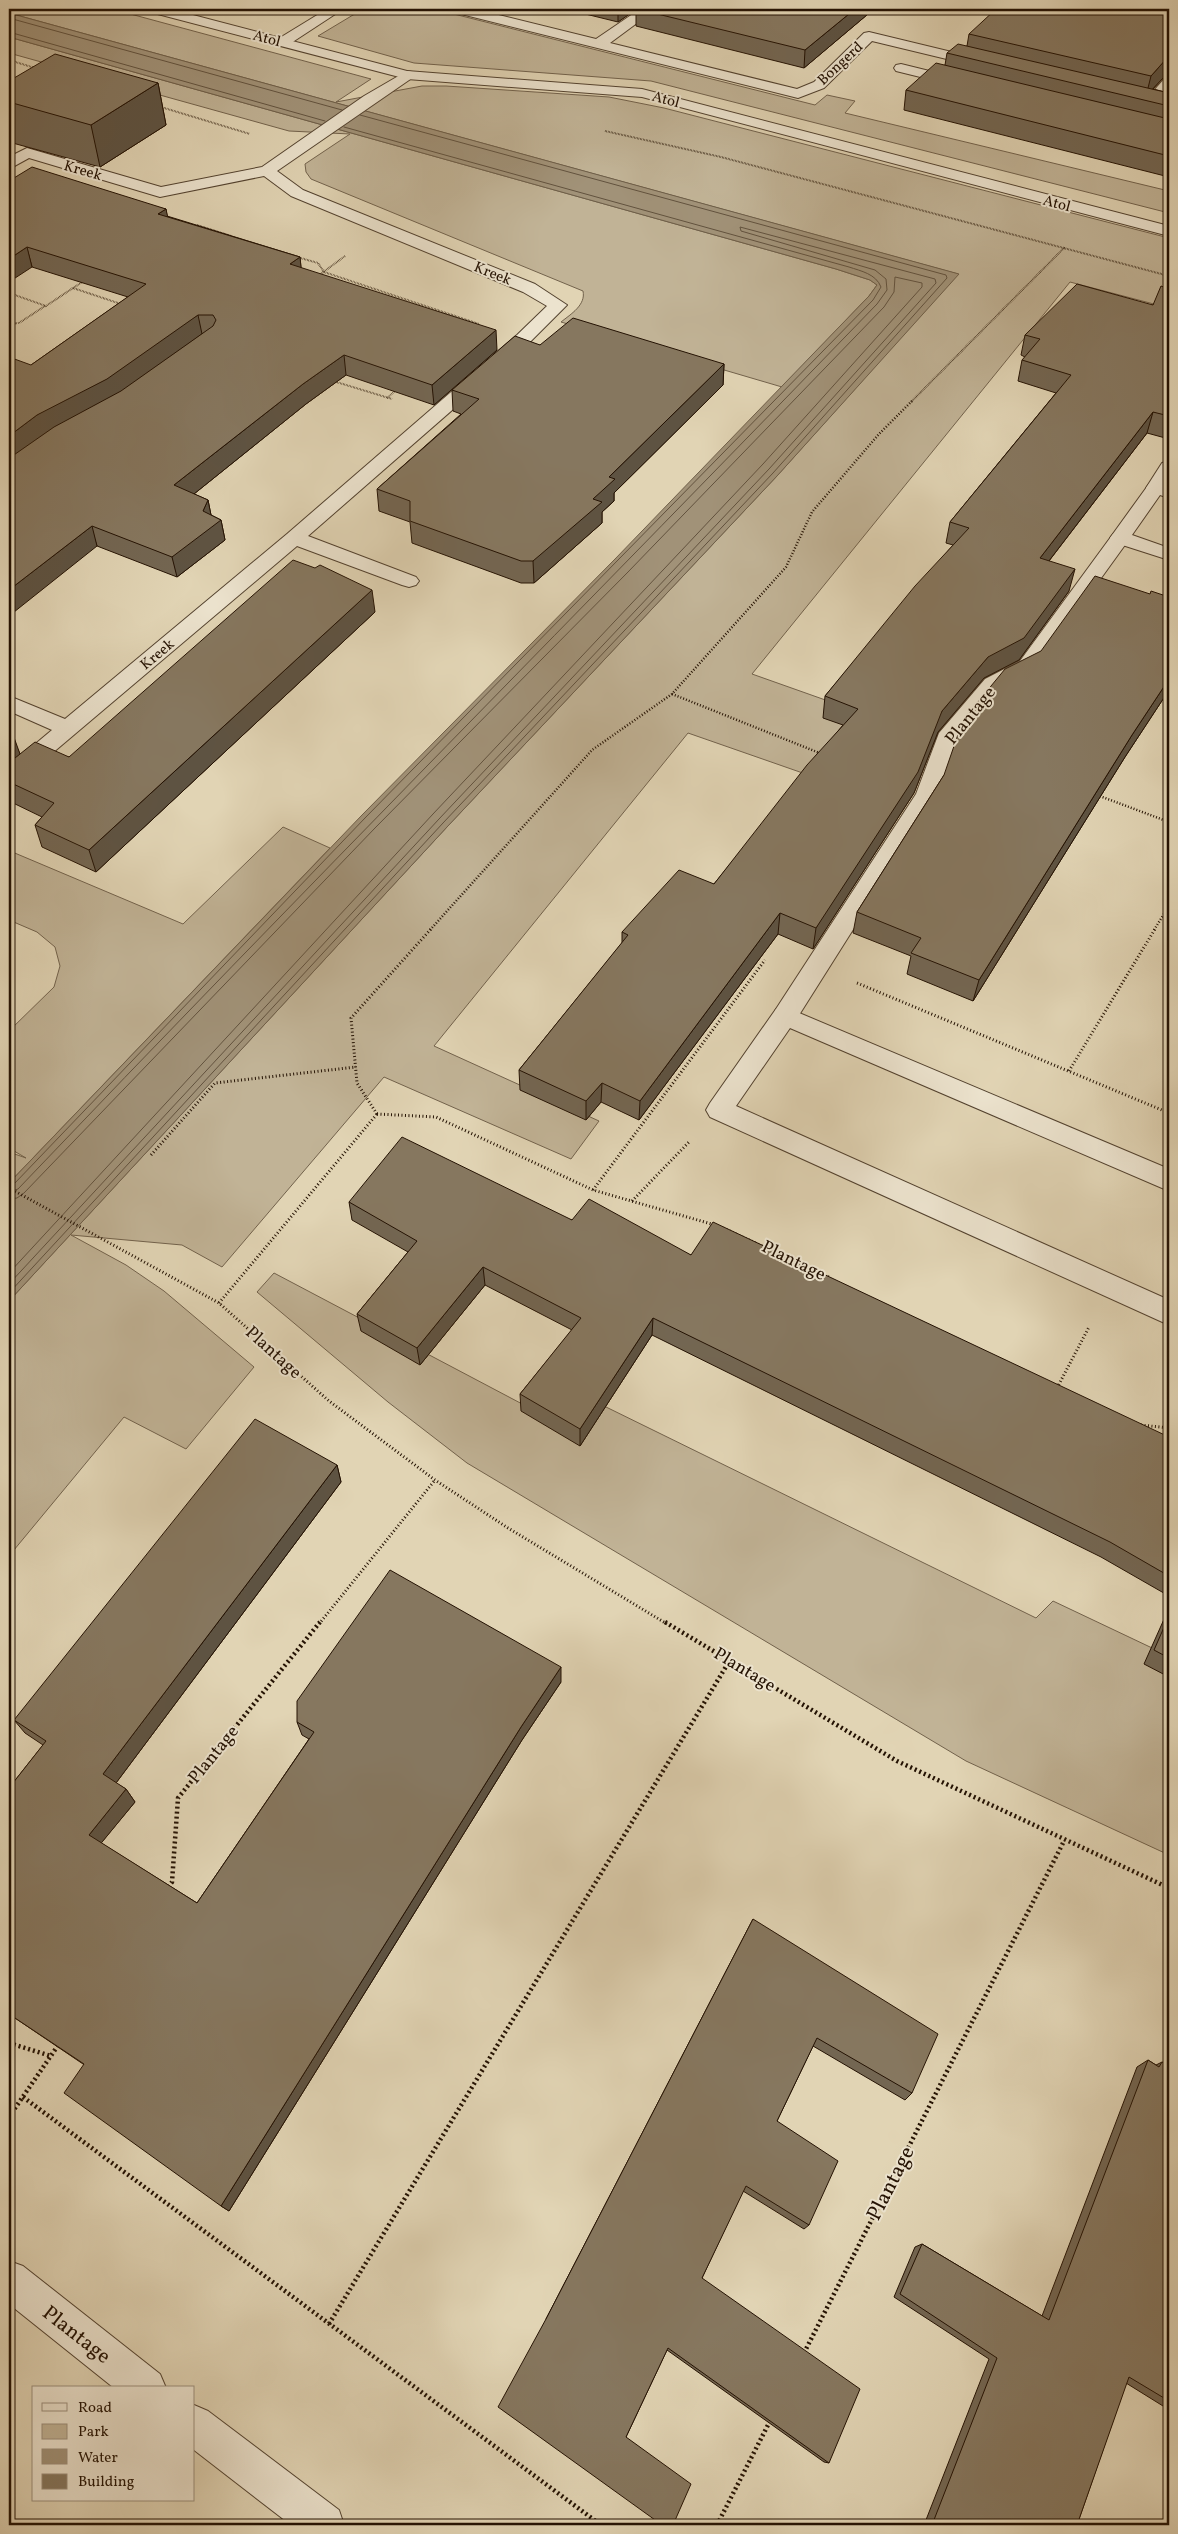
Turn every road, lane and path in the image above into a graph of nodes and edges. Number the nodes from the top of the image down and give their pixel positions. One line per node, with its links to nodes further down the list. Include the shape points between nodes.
1 (155, 9): 5 (street, Atol)
2 (336, 9): 5 (street)
3 (458, 9): 6 (street, Bongerd)
4 (649, 9): 6 (street)
5 (283, 42): 10 (street, Atol)
6 (598, 44): 8 (street, Bongerd, via 798,94 819,85 869,36 995,67 979,83)
7 (9, 60): 9 (path)
8 (901, 68)
9 (37, 69)
10 (407, 75): 15 (street, Kreek); 20 (street, Atol, via 642,93)
11 (1169, 82): 13 (street, via 1145,102)
12 (158, 106): 15 (path)
13 (1169, 108)
14 (596, 129): 22 (path, via 721,157)
15 (299, 149): 17 (street, Kreek)
16 (9, 164): 18 (street, Kreek, via 27,153)
17 (267, 171): 18 (street, Kreek); 19 (street, Kreek, via 297,193)
18 (160, 192): 21 (path, via 176,219)
19 (381, 227): 24 (path); 33 (street, Kreek, via 529,288 558,305)
20 (1169, 231)
21 (233, 237)
22 (1065, 247): 25 (path); 42 (path, via 879,434 812,512 786,567)
23 (289, 254): 24 (path, via 318,263)
24 (324, 272): 27 (path); 33 (path)
25 (1169, 276)
26 (89, 277): 28 (path)
27 (316, 278)
28 (73, 288): 30 (path); 31 (path)
29 (9, 293): 31 (path)
30 (124, 305)
31 (46, 306): 32 (path, via 19,324)
32 (9, 324)
33 (523, 339): 35 (street, Kreek)
34 (332, 380): 35 (path)
35 (435, 414): 38 (street, Kreek)
36 (1169, 467): 37 (street, Plantage)
37 (1163, 490): 39 (street, Plantage)
38 (294, 538): 41 (street); 44 (street, Kreek)
39 (1120, 538): 40 (street); 50 (street, Plantage, via 1027,666 992,684 947,738 928,796)
40 (1169, 554)
41 (409, 581)
42 (672, 694): 45 (path); 51 (path, via 592,750 351,1018)
43 (9, 703): 44 (street)
44 (68, 728): 46 (street, Kreek)
45 (827, 756)
46 (9, 778)
47 (1095, 794): 48 (path)
48 (1169, 822)
49 (1169, 906): 52 (path)
50 (786, 1016): 53 (street, Plantage); 56 (street)
51 (356, 1067): 54 (path, via 357,1083); 55 (path, via 214,1083)
52 (1069, 1071)
53 (719, 1110): 58 (path); 60 (street)
54 (377, 1114): 58 (path, Plantage, via 436,1117 593,1190); 61 (path)
55 (151, 1155)
56 (1169, 1180)
57 (9, 1188): 61 (path, Plantage)
58 (632, 1201): 59 (path, Plantage, via 735,1231)
59 (833, 1279)
60 (1110, 1286): 62 (street); 64 (path)
61 (219, 1303): 68 (path, Plantage, via 329,1401)
62 (1169, 1313)
63 (1048, 1384): 64 (path)
64 (1057, 1388): 65 (path)
65 (1065, 1392)
66 (1140, 1425): 67 (path)
67 (1169, 1428)
68 (435, 1480): 69 (path, Plantage, via 508,1528); 72 (path, Plantage, via 178,1798 172,1882)
69 (730, 1660): 70 (path, Plantage, via 896,1761); 79 (path)
70 (1064, 1841): 71 (path, Plantage); 80 (path, Plantage)
71 (1169, 1888)
72 (166, 1890)
73 (62, 2040): 75 (path)
74 (9, 2043): 75 (path)
75 (50, 2056): 76 (path)
76 (22, 2097): 77 (path); 79 (path)
77 (9, 2117)
78 (9, 2280): 81 (street, Plantage)
79 (329, 2324): 85 (path)
80 (802, 2356)
81 (143, 2386)
82 (771, 2419): 86 (path)
83 (195, 2426): 84 (street)
84 (324, 2525)
85 (601, 2525)
86 (717, 2525)

